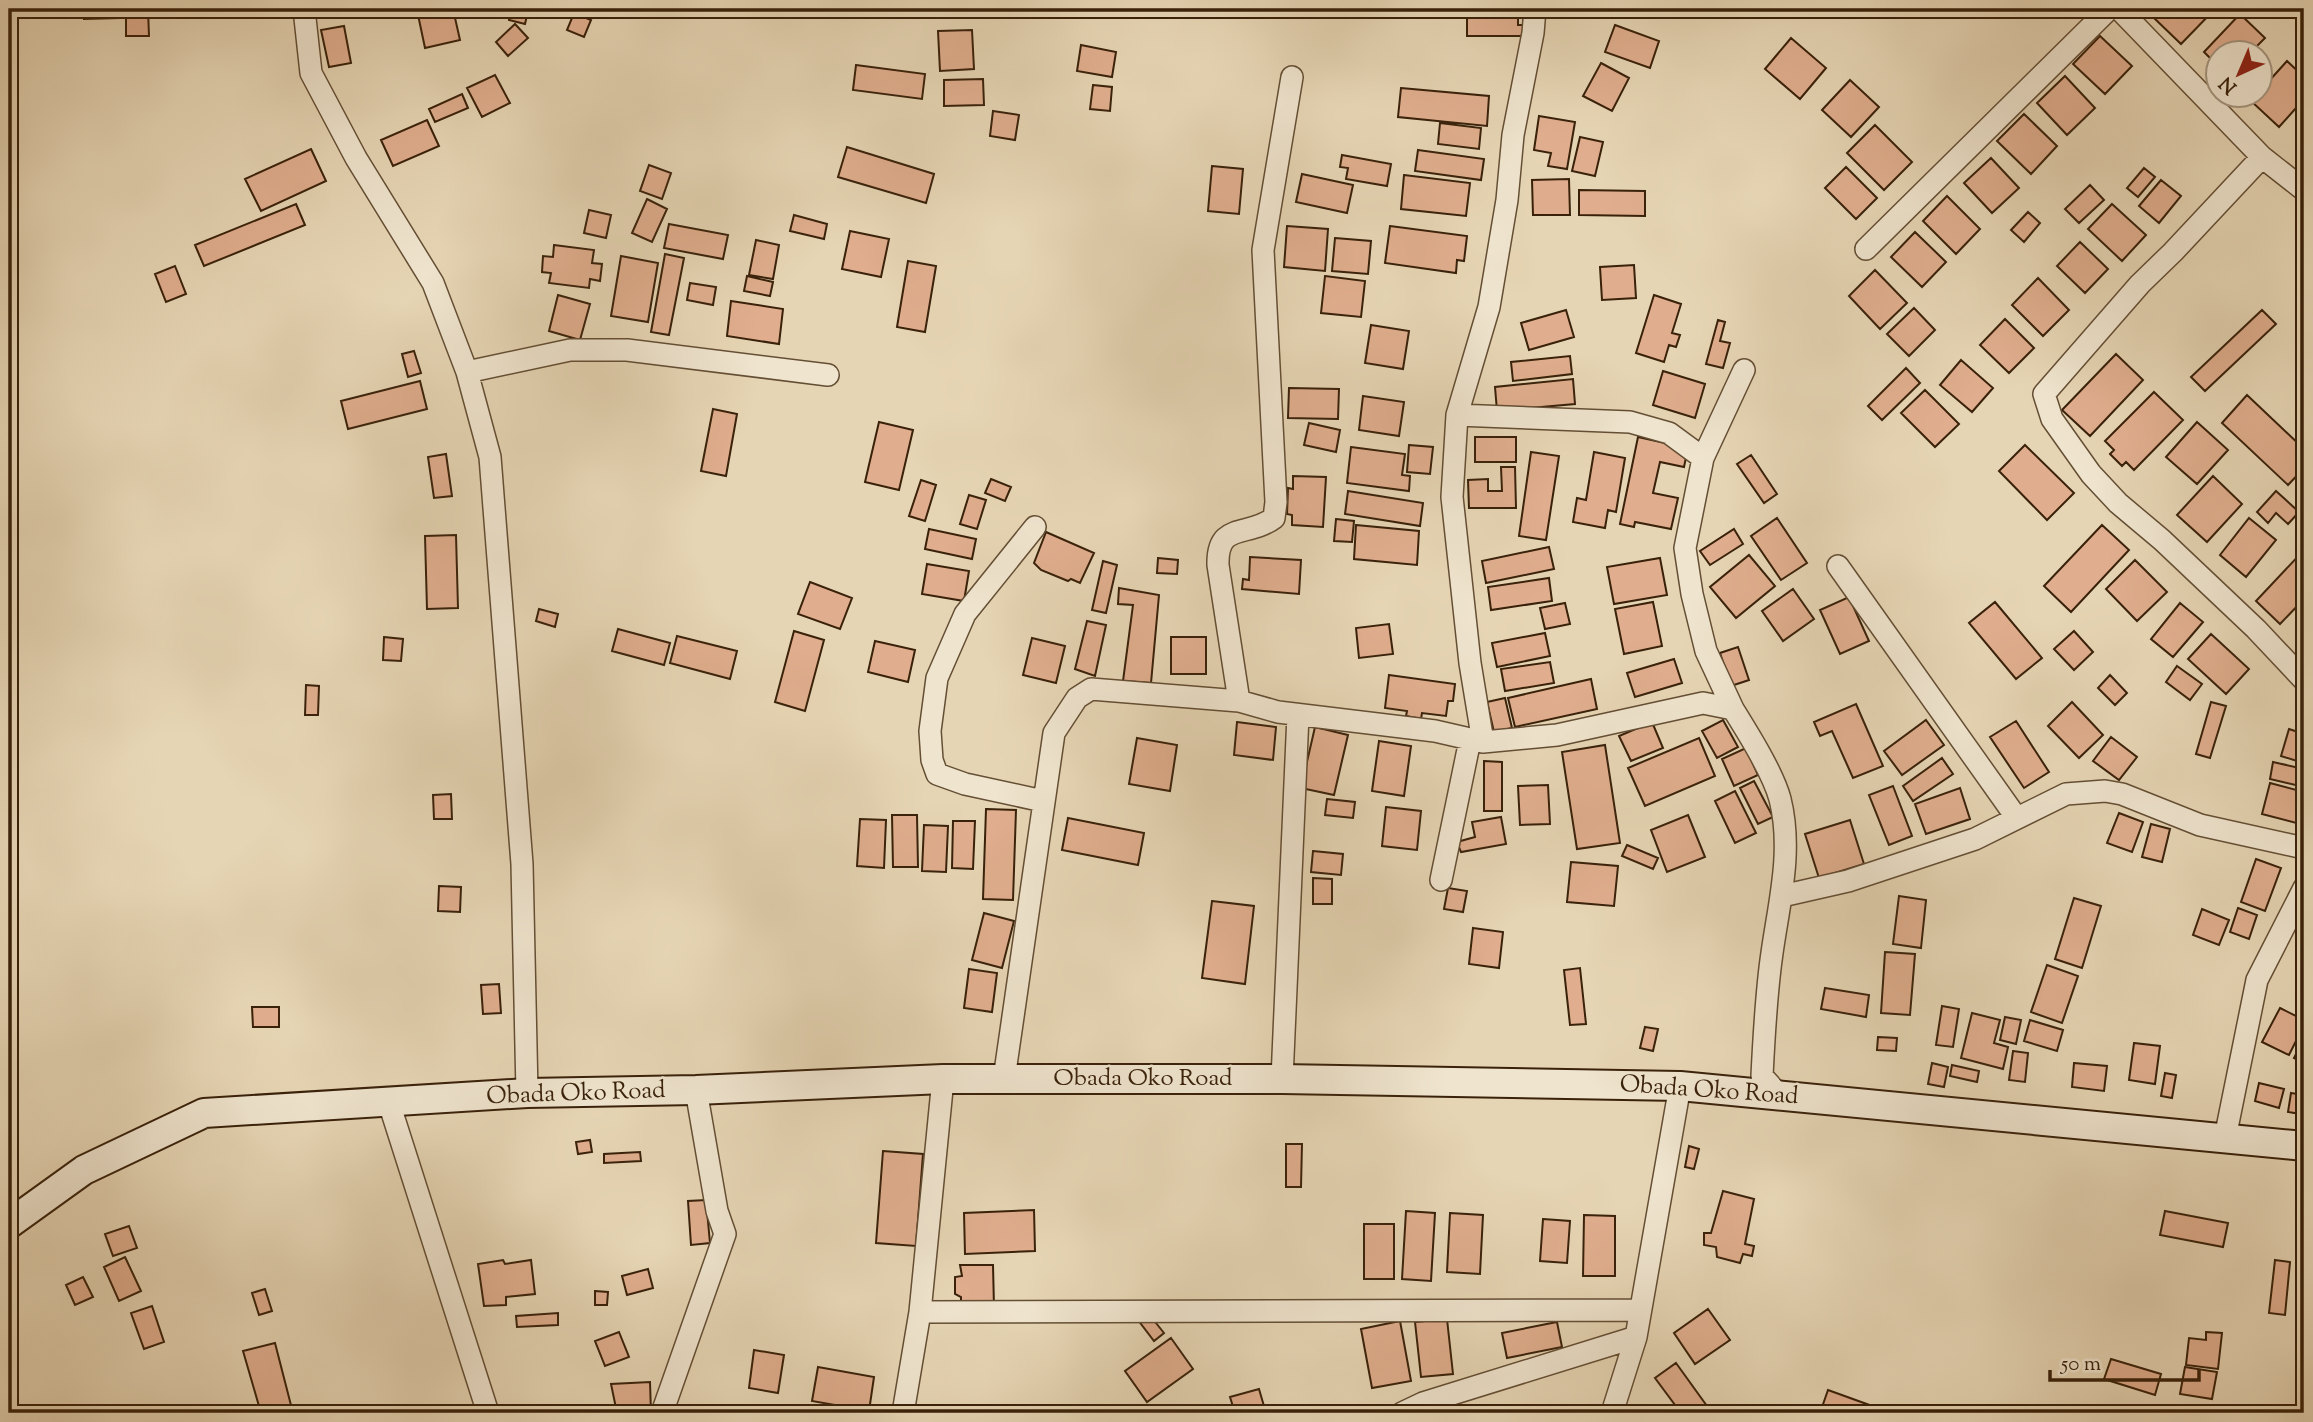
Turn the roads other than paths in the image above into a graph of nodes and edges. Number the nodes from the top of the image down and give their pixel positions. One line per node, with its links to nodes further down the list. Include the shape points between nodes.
1 (304, 9): 10 (street, via 312,73 356,158 433,283)
2 (1535, 9): 12 (street, via 1489,307)
3 (2109, 9): 8 (street)
4 (2119, 9): 6 (street)
5 (1292, 77): 17 (street, via 1263,250 1274,518 1226,536 1218,548)
6 (2262, 157): 7 (street); 16 (street, via 2140,284 2044,394 2052,419 2091,474)
7 (2304, 190)
8 (1866, 249)
9 (1744, 370): 13 (street)
10 (467, 372): 11 (street, via 570,350 627,350); 32 (street, via 490,457 523,864)
11 (828, 375)
12 (1457, 415): 13 (street, via 1630,422 1669,433); 20 (street, via 1452,497)
13 (1703, 458): 18 (street, via 1685,548 1706,651)
14 (1035, 527): 21 (street, via 965,614 937,678 930,731 937,774)
15 (1838, 566): 22 (street)
16 (2304, 680)
17 (1239, 701): 19 (street); 21 (street, via 1091,689 1077,698 1054,733)
18 (1733, 709): 20 (street, via 1703,703 1557,735); 26 (street, via 1780,798 1785,846)
19 (1298, 715): 20 (street); 29 (street)
20 (1476, 741): 24 (street)
21 (1042, 801): 28 (street)
22 (2016, 817): 23 (street, via 2066,794 2105,791 2200,825); 26 (street, via 1975,839 1848,881)
23 (2304, 848)
24 (1441, 880)
25 (2304, 888): 35 (street, via 2258,980)
26 (1783, 896): 33 (street, via 1764,1020 1762,1076)
27 (943, 1079): 28 (main road, Obada Oko Road); 31 (main road, Obada Oko Road); 39 (street)
28 (1004, 1079): 29 (main road, Obada Oko Road)
29 (1282, 1079): 30 (main road, Obada Oko Road)
30 (1680, 1086): 33 (main road, Obada Oko Road); 38 (street)
31 (696, 1090): 32 (main road, Obada Oko Road); 42 (street, via 724,1234)
32 (527, 1093): 34 (main road, Obada Oko Road)
33 (1779, 1095): 35 (main road, Obada Oko Road)
34 (388, 1103): 37 (main road, Obada Oko Road, via 204,1113 84,1170); 41 (street)
35 (2225, 1138): 36 (main road, Obada Oko Road)
36 (2304, 1146)
37 (9, 1224)
38 (1639, 1310): 39 (street); 40 (street)
39 (920, 1312): 43 (street)
40 (1636, 1337): 44 (street); 45 (street)
41 (488, 1413)
42 (662, 1413)
43 (903, 1413)
44 (1402, 1413)
45 (1612, 1413)

